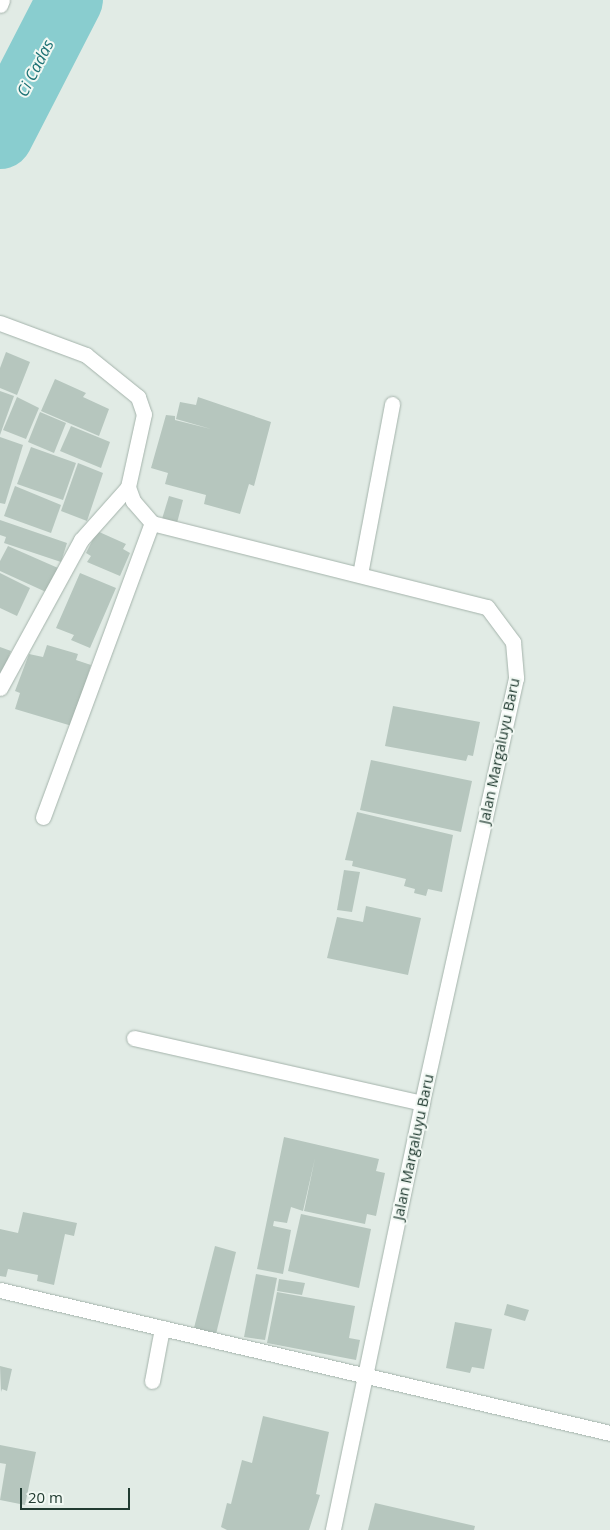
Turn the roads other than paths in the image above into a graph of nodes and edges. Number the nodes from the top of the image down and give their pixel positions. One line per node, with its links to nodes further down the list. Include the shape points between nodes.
1 (2, 0): 2 (street)
2 (0, 5)
3 (0, 323): 5 (street, via 86,355 138,397 144,414)
4 (392, 404): 7 (street)
5 (128, 487): 6 (street, via 133,501); 8 (street, via 81,540)
6 (152, 523): 7 (street, Jalan Margaluyu Baru); 9 (street)
7 (360, 574): 11 (street, Jalan Margaluyu Baru, via 487,607 513,642 516,678)
8 (0, 688)
9 (43, 816)
10 (134, 1038): 11 (street)
11 (422, 1103): 14 (street, Jalan Margaluyu Baru)
12 (0, 1290): 13 (street)
13 (162, 1328): 14 (street); 15 (street)
14 (364, 1374): 16 (street); 17 (street, Jalan Margaluyu Baru)
15 (152, 1382)
16 (610, 1433)
17 (333, 1530)

